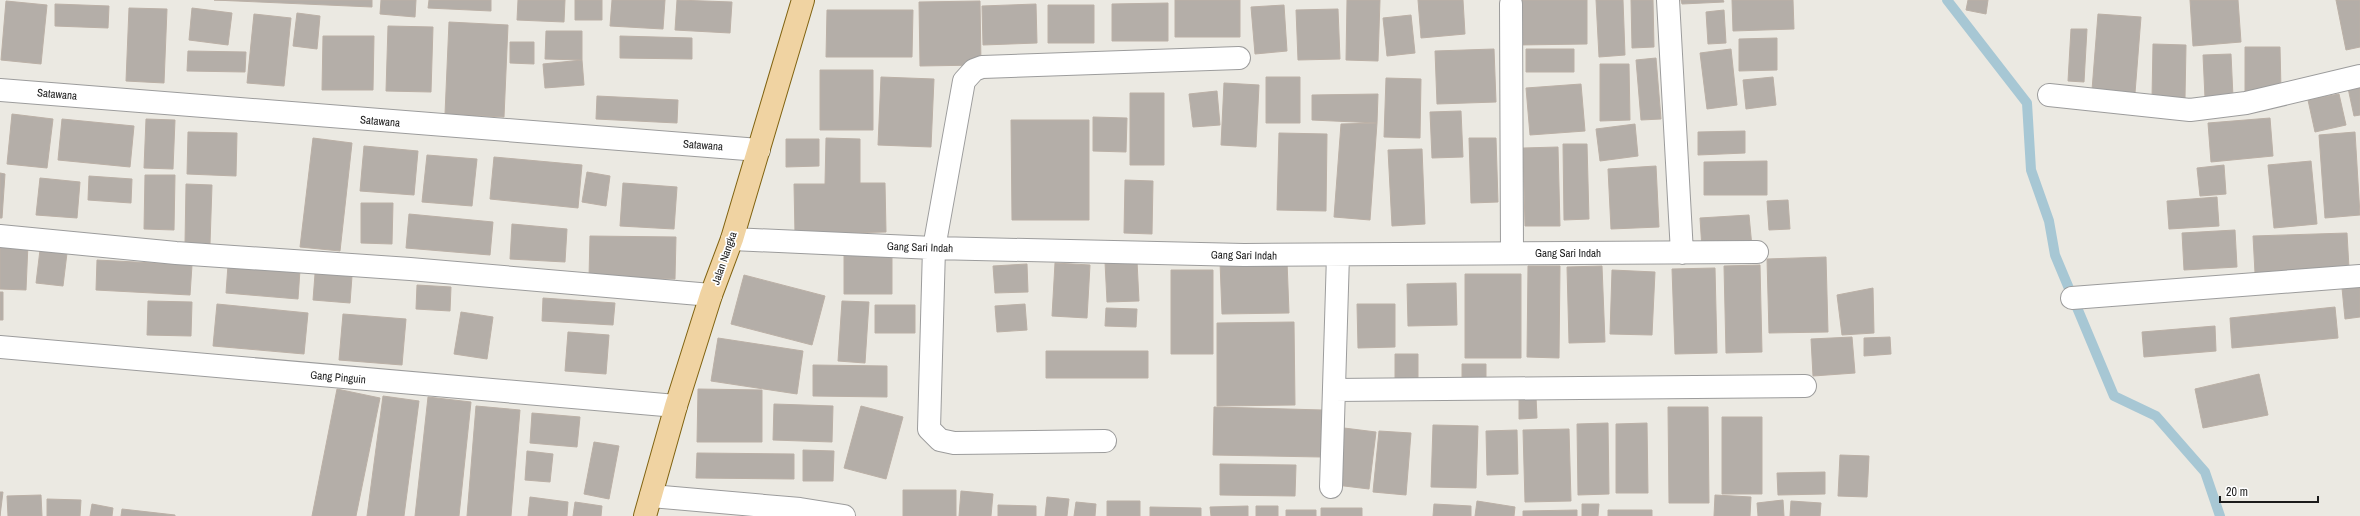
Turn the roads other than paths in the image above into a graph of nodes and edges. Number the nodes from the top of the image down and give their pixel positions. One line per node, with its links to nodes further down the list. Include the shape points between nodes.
1 (803, 0): 8 (main road, Jalan Nangka)
2 (1668, 0): 14 (street)
3 (1511, 4): 13 (street)
4 (1239, 58): 11 (street, via 982,67 974,70 964,81)
5 (2360, 76): 7 (street, via 2246,103 2190,110)
6 (0, 90): 8 (street, Satawana)
7 (2049, 95)
8 (759, 150): 10 (main road, Jalan Nangka)
9 (0, 236): 17 (street, via 176,253 410,269)
10 (732, 238): 11 (street, Gang Sari Indah); 17 (main road, Jalan Nangka)
11 (934, 248): 15 (street, Gang Sari Indah); 23 (street, via 929,429 940,440 954,443)
12 (1757, 252): 14 (street, Gang Sari Indah)
13 (1512, 253): 14 (street, Gang Sari Indah); 15 (street, Gang Sari Indah)
14 (1682, 253)
15 (1338, 255): 21 (street)
16 (2360, 276): 18 (street)
17 (711, 295): 22 (main road, Jalan Nangka)
18 (2072, 298)
19 (0, 347): 22 (street, Gang Pinguin)
20 (1805, 386): 21 (street)
21 (1334, 390): 24 (street)
22 (676, 406): 25 (main road, Jalan Nangka)
23 (1105, 441)
24 (1331, 487)
25 (648, 506): 26 (street, via 800,509)
26 (844, 516)

